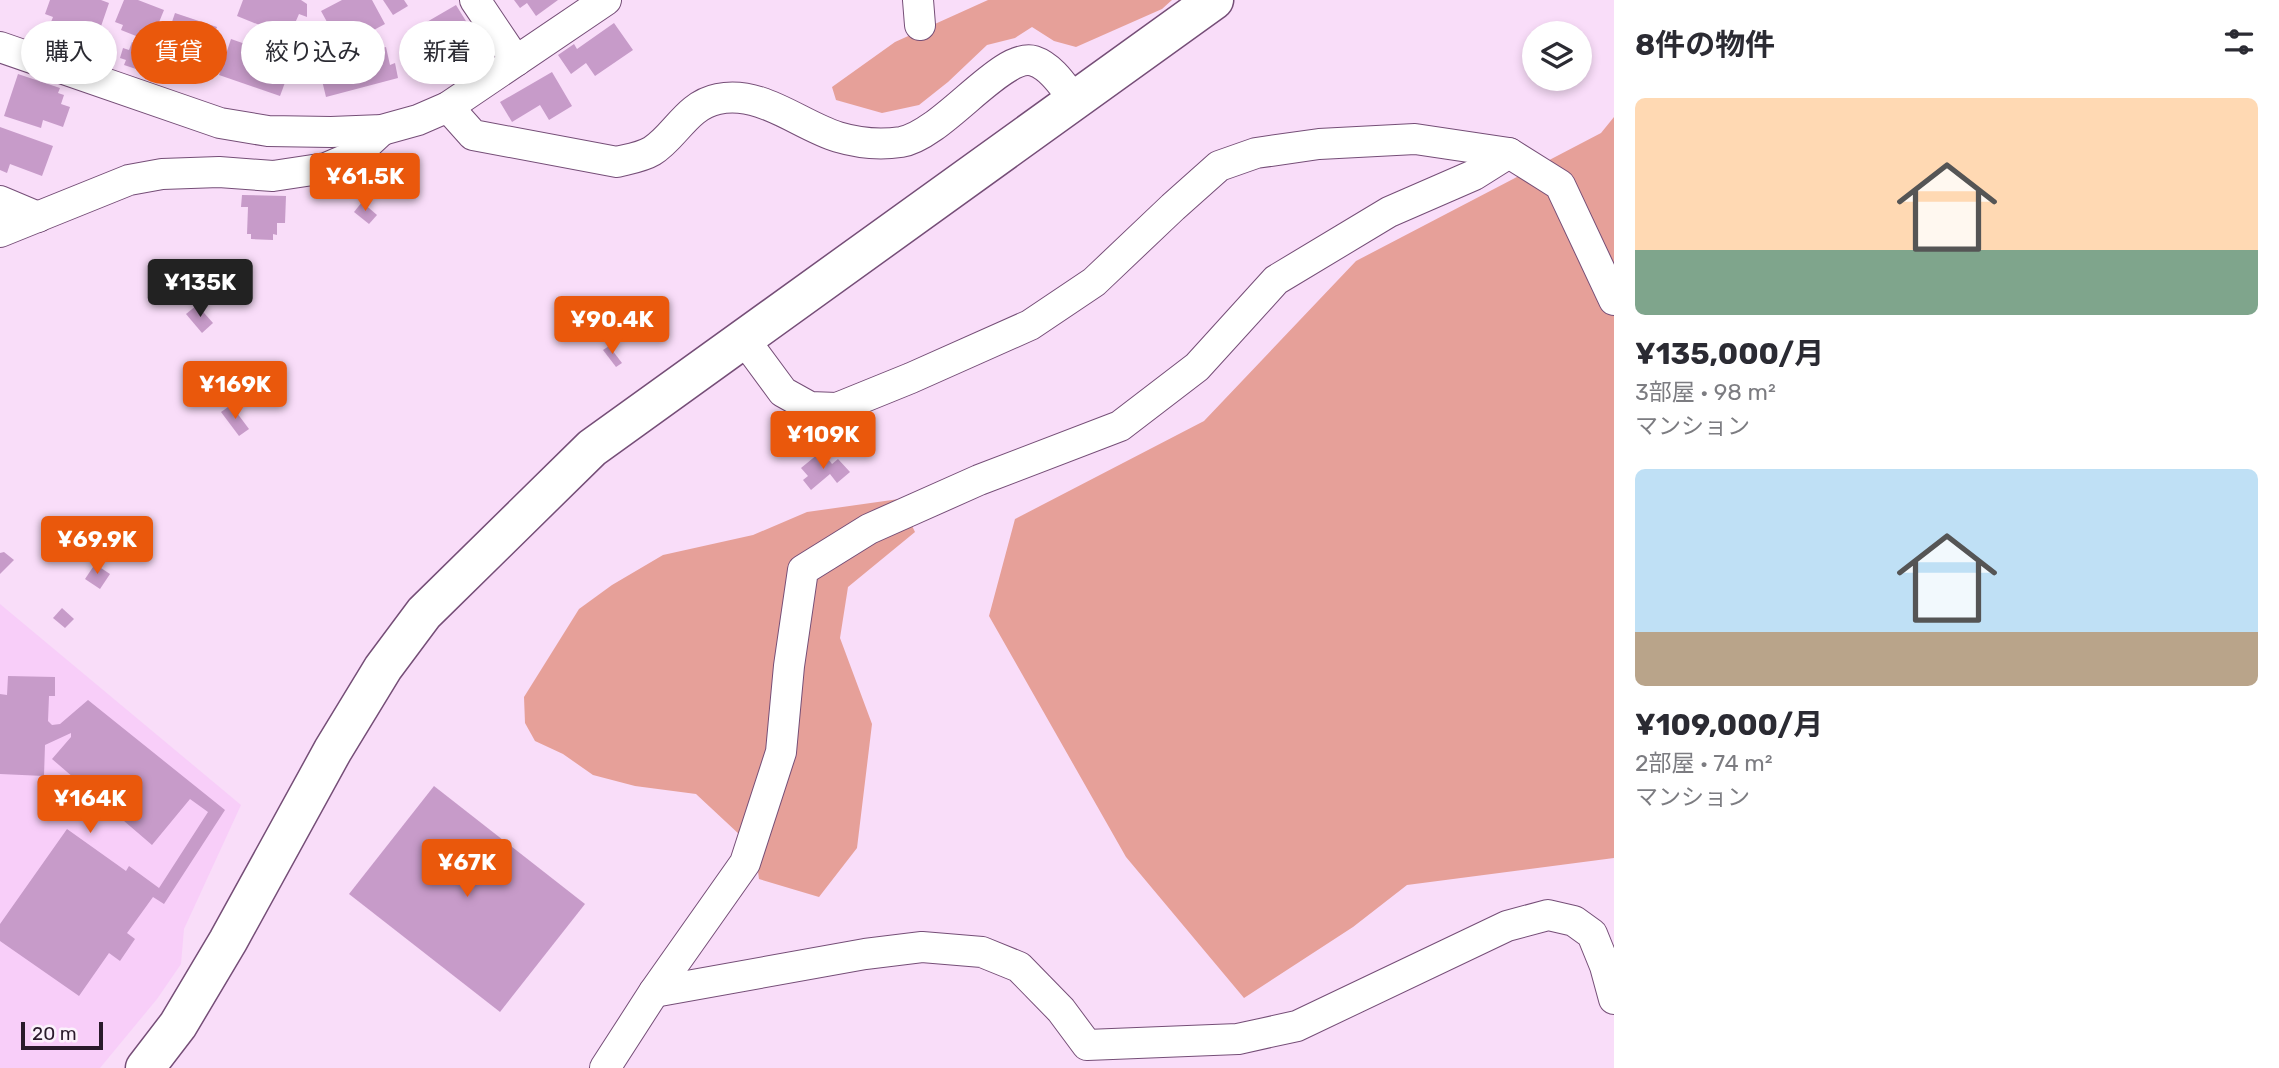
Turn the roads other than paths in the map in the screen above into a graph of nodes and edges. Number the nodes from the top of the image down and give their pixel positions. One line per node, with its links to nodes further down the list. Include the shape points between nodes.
1 (475, 0): 5 (street)
2 (606, 0): 5 (street)
3 (1214, 0): 6 (street)
4 (0, 47): 8 (street, via 220,123 268,131)
5 (516, 61): 7 (street)
6 (1075, 101): 7 (street, via 1050,70 1032,60 1011,64 936,127 904,142 872,144 839,137 767,104 718,99 700,106 654,150 617,162 474,135); 14 (street)
7 (448, 107): 8 (street)
8 (382, 130): 11 (street, via 354,156 326,168 273,176 162,174 129,180)
9 (1509, 153): 13 (street, via 1560,185); 14 (street, via 1415,139 1319,144 1256,153 1219,166 1094,282 1030,325 837,408 810,407 783,392); 15 (street, via 1474,175 1389,212 1276,280 1197,367 1120,426 979,480 869,529 803,570 781,752 745,863)
10 (0, 201): 11 (street)
11 (38, 217): 12 (street)
12 (0, 232)
13 (1614, 299)
14 (744, 339): 17 (street, via 592,448 424,613 332,750 222,951 178,1025)
15 (654, 992): 16 (street, via 922,947 982,952 1019,967 1087,1045 1238,1039 1297,1026 1507,926 1548,915 1574,921 1592,934); 18 (street)
16 (1614, 999)
17 (145, 1068)
18 (606, 1068)

